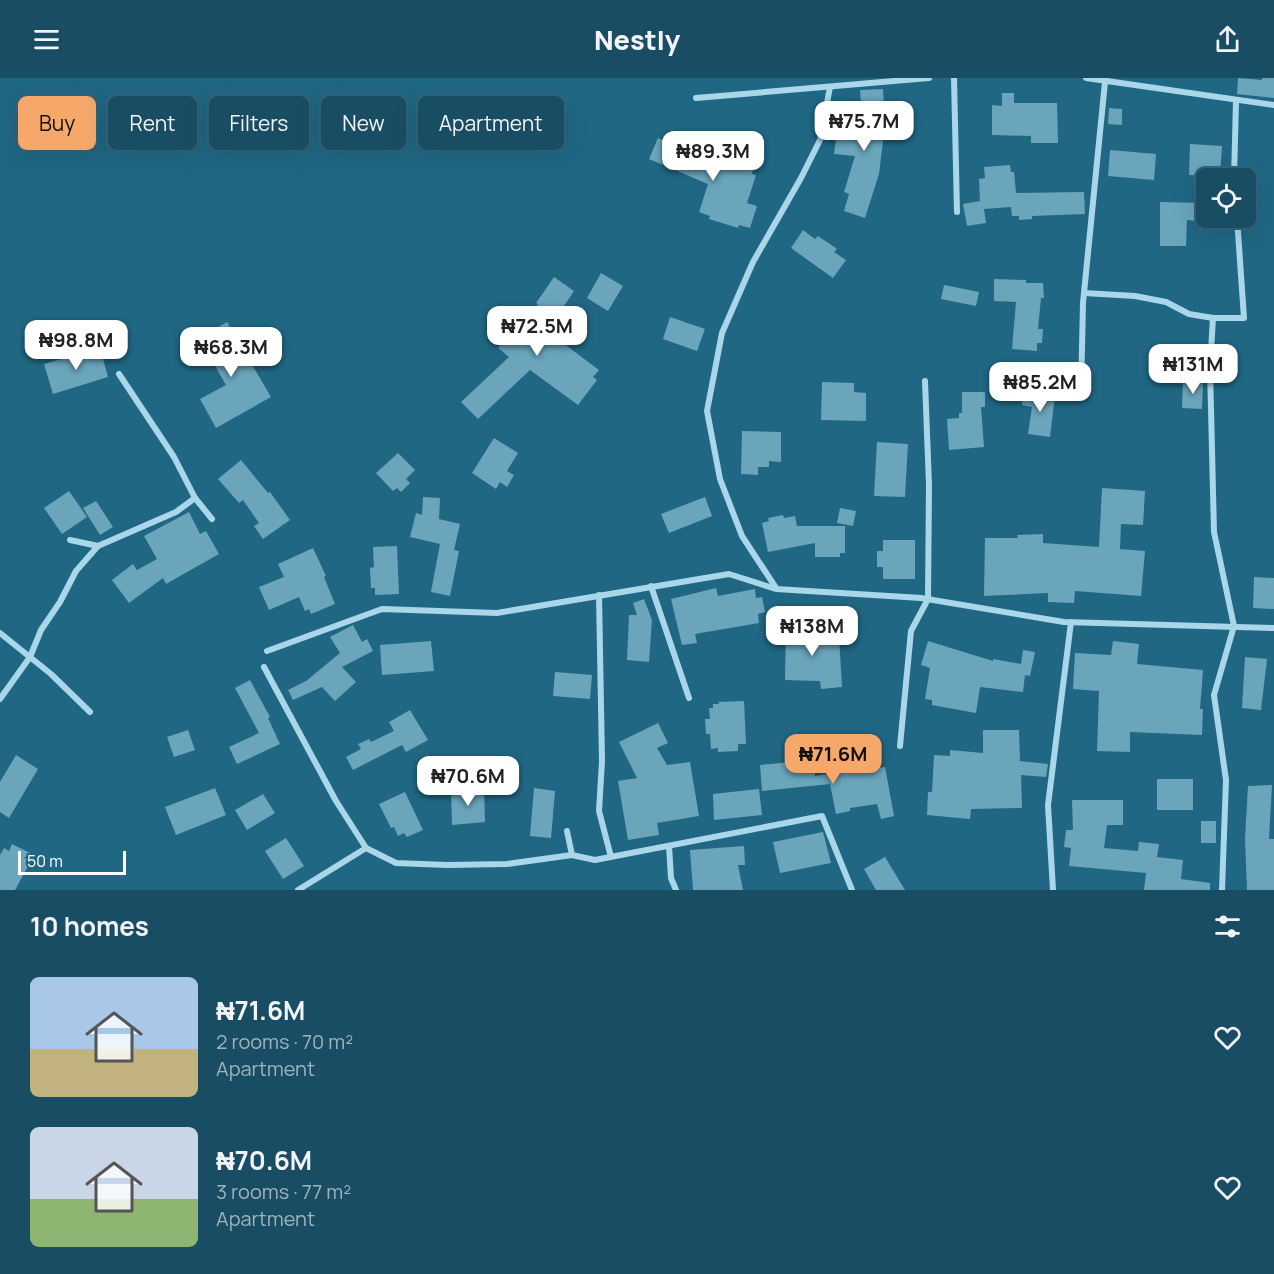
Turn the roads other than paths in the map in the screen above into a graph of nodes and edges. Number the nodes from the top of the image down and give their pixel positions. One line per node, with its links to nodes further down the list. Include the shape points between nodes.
1 (930, 78): 5 (street)
2 (954, 78): 10 (street)
3 (1086, 78): 4 (street)
4 (1105, 82): 7 (street); 12 (street)
5 (830, 87): 6 (street); 22 (street, via 820,140 753,262 722,333 707,411 727,498 742,536)
6 (696, 98)
7 (1236, 101): 8 (street); 9 (street)
8 (1274, 105)
9 (1234, 168)
10 (957, 212)
11 (1238, 228): 13 (street, via 1244,318)
12 (1084, 293): 13 (street, via 1166,302 1189,314); 16 (street)
13 (1213, 318): 26 (street, via 1210,368 1214,532)
14 (119, 374): 17 (street)
15 (925, 381): 24 (street)
16 (1081, 391)
17 (195, 498): 18 (street); 20 (street, via 176,512)
18 (212, 519)
19 (70, 540): 20 (street)
20 (98, 546): 30 (street, via 76,570)
21 (651, 586): 22 (street, via 729,574); 23 (street); 32 (street)
22 (776, 589): 24 (street)
23 (599, 595): 29 (street, via 497,613 382,609); 40 (street, via 599,811)
24 (928, 599): 25 (street); 35 (street, via 912,632)
25 (1071, 622): 26 (street); 44 (street, via 1048,805)
26 (1234, 626): 27 (street); 45 (street, via 1214,695 1226,780)
27 (1274, 628)
28 (0, 633): 30 (street)
29 (267, 651)
30 (30, 657): 33 (street); 34 (street)
31 (264, 667): 38 (street, via 336,801)
32 (689, 698)
33 (0, 699)
34 (90, 712)
35 (900, 746)
36 (567, 831): 39 (street)
37 (669, 846): 40 (street); 42 (street, via 671,878); 43 (street, via 822,816)
38 (366, 848): 39 (street, via 396,863 447,866 507,864); 41 (street)
39 (572, 855): 40 (street, via 595,860)
40 (611, 857)
41 (298, 890)
42 (676, 890)
43 (852, 890)
44 (1053, 890)
45 (1222, 890)

